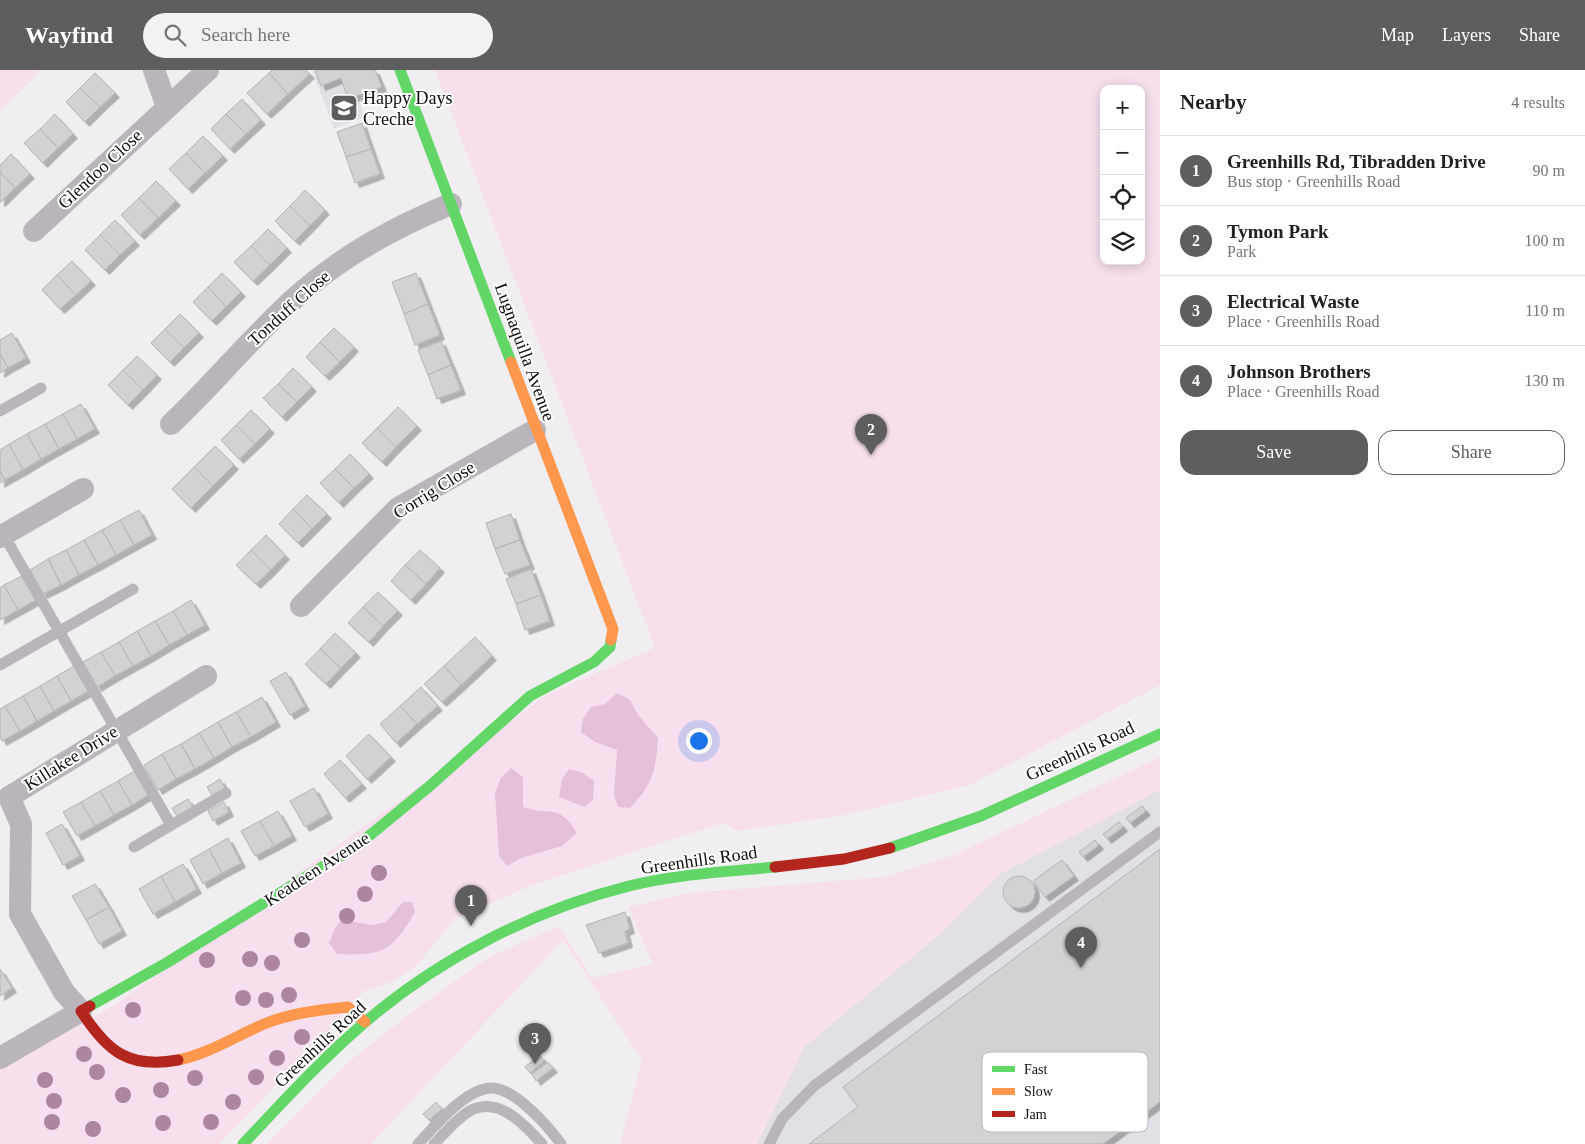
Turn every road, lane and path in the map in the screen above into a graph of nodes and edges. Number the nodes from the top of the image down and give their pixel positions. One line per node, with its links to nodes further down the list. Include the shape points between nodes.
1 (154, 70): 4 (street)
2 (208, 70): 4 (street, Glendoo Close)
3 (400, 70): 5 (street, Lugnaquilla Avenue)
4 (166, 107): 6 (street, Glendoo Close)
5 (451, 204): 9 (street, Tonduff Close, via 411,220 353,253 302,291); 10 (street, Lugnaquilla Avenue)
6 (34, 230)
7 (41, 388): 8 (lane)
8 (0, 411)
9 (172, 424)
10 (535, 430): 14 (street, Corrig Close, via 398,508); 16 (street, Lugnaquilla Avenue, via 613,629)
11 (83, 489): 12 (street)
12 (1, 533): 15 (lane)
13 (133, 589): 15 (lane)
14 (301, 606)
15 (59, 632): 17 (lane); 19 (lane)
16 (610, 647): 26 (street, Keadeen Avenue, via 594,662 530,696 358,845 168,962)
17 (0, 665)
18 (206, 676): 19 (street, Killakee Drive)
19 (118, 730): 22 (street, Killakee Drive); 23 (lane)
20 (1160, 734): 27 (street, Greenhills Road, via 998,809 913,842 865,855 815,863 667,878 562,907 506,931 432,973)
21 (226, 793): 23 (lane)
22 (5, 794): 26 (street, Killakee Drive, via 21,824 20,914 64,992)
23 (171, 826): 25 (lane)
24 (1160, 832): 34 (lane, via 814,1086 782,1119)
25 (134, 847)
26 (80, 1011): 27 (street, via 119,1056 142,1064 188,1058 282,1017 318,1009 348,1007); 28 (street, Keadeen Avenue)
27 (365, 1022): 29 (street, Greenhills Road)
28 (0, 1058)
29 (243, 1144)
30 (418, 1144): 33 (lane, via 448,1112 469,1096 490,1088 508,1093 546,1124)
31 (434, 1144): 32 (lane, via 468,1112 485,1106 497,1107 525,1125)
32 (542, 1144)
33 (561, 1144)
34 (769, 1144)

